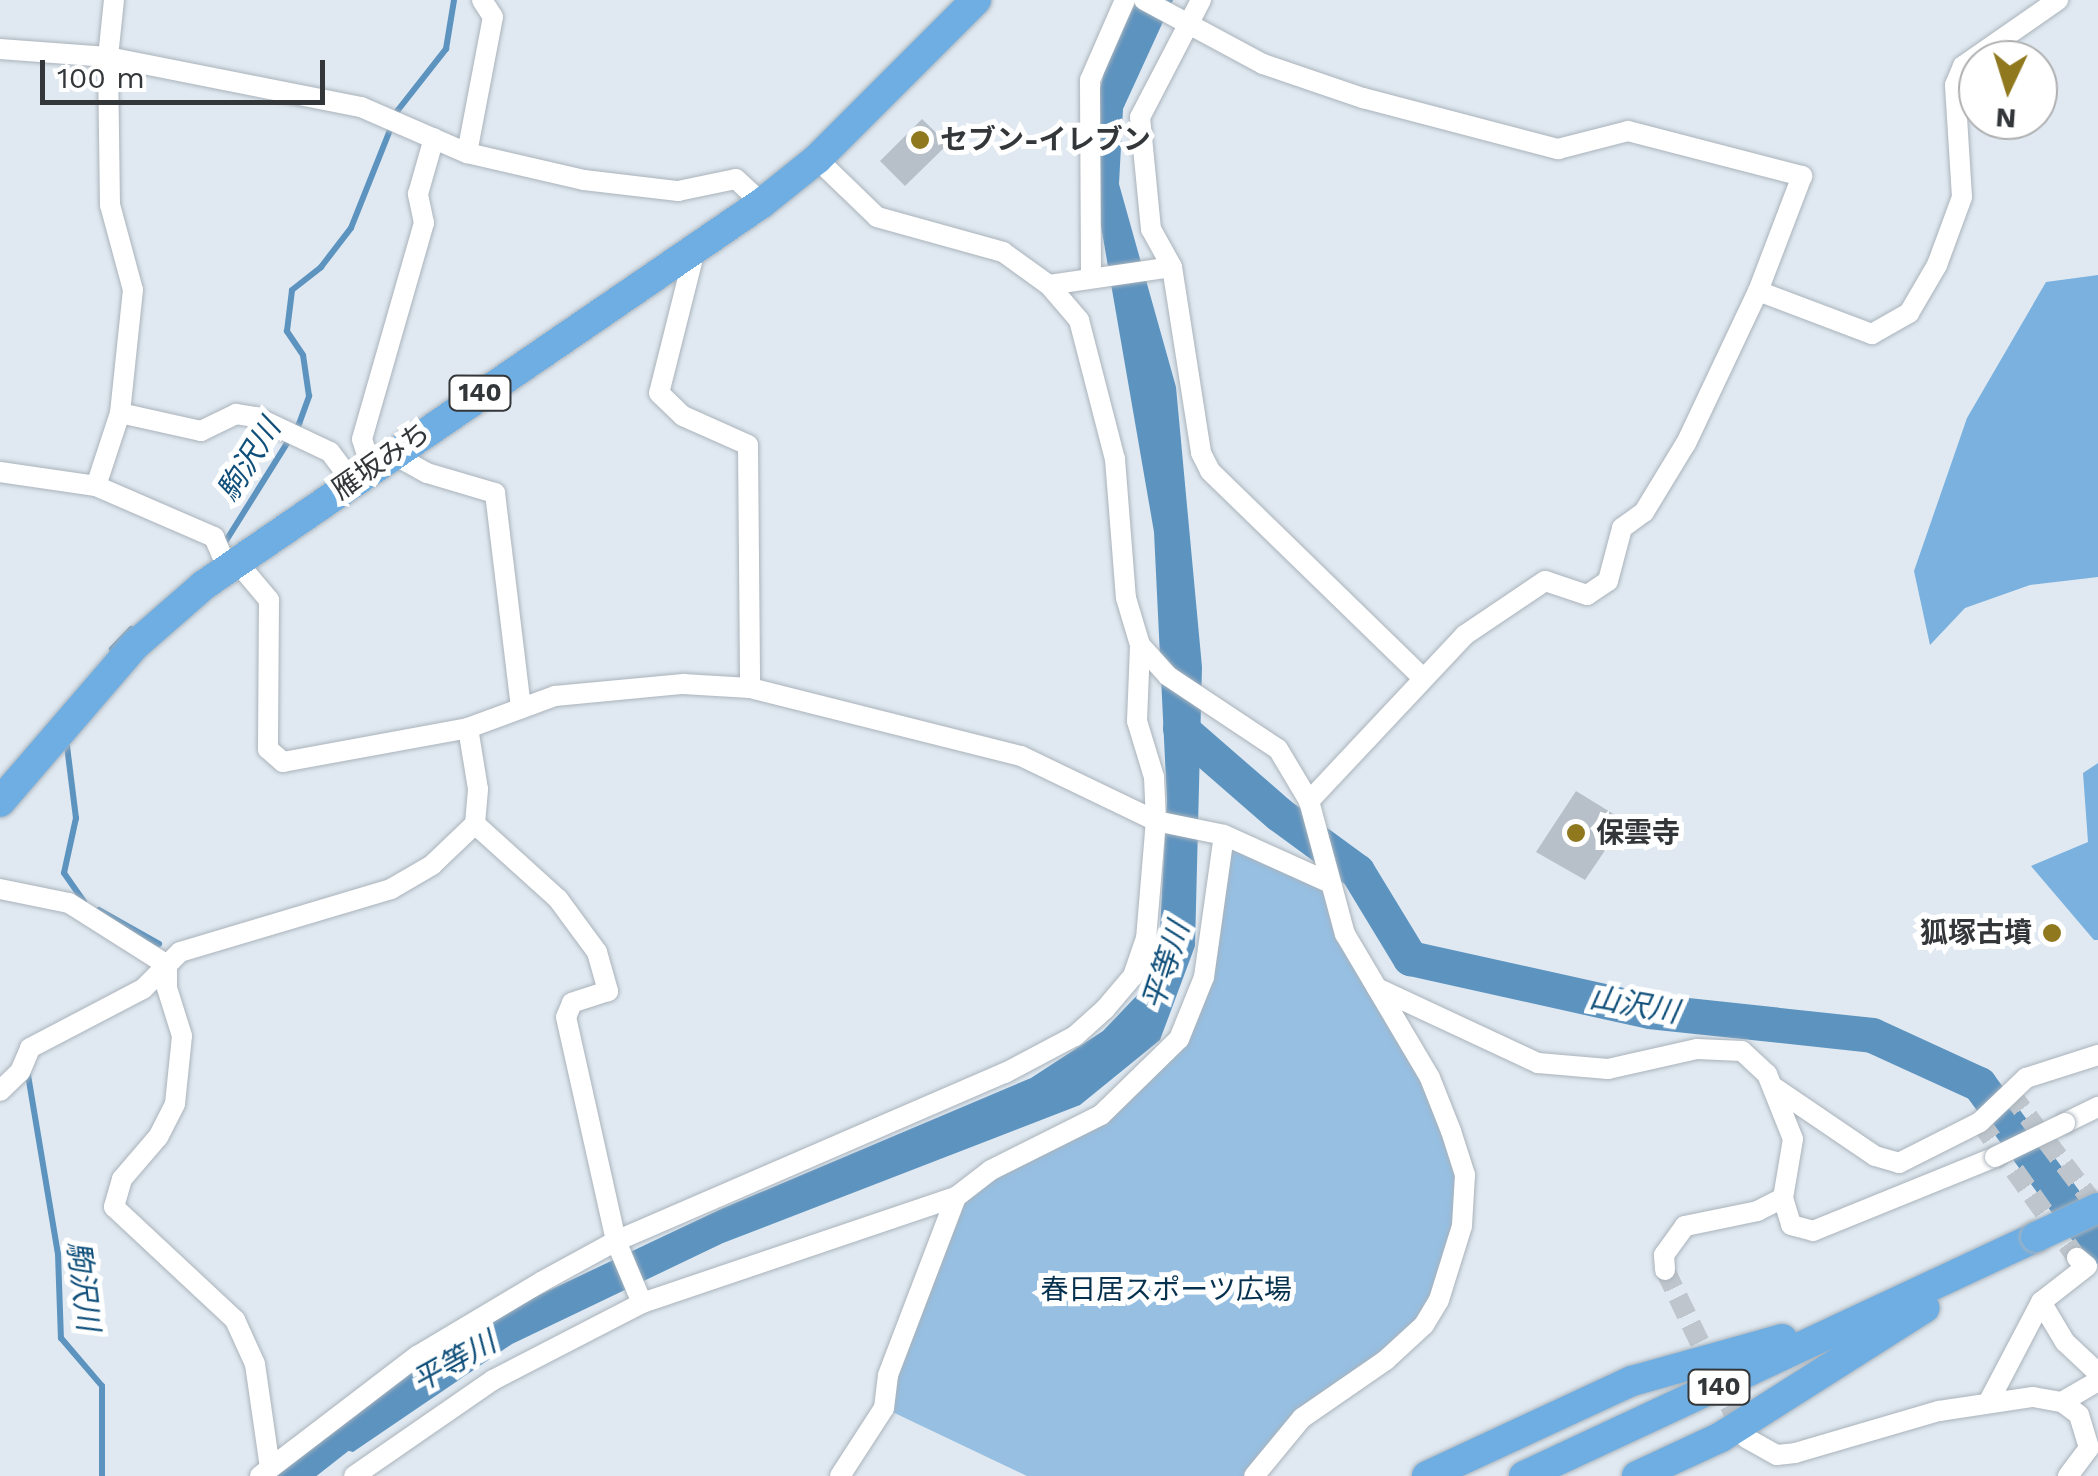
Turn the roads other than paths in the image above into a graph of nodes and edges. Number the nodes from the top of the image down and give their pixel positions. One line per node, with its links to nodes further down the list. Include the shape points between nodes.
1 (114, 0): 10 (street)
2 (482, 0): 12 (street, via 493,17)
3 (976, 0): 13 (highway, 雁坂みち / 140)
4 (1126, 0): 17 (street, via 1090,80)
5 (1144, 0): 8 (street)
6 (1201, 0): 8 (street)
7 (2058, 0): 19 (street, via 1963,66 1955,85 1962,198 1937,265 1909,313 1872,334)
8 (1187, 22): 16 (street, via 1140,117 1151,229); 19 (street, via 1263,64 1558,149 1628,131 1802,176)
9 (0, 49): 10 (street)
10 (108, 57): 11 (street, via 382,116); 20 (street, via 110,204 132,290)
11 (434, 138): 12 (street); 21 (street, via 418,194 424,223 362,439)
12 (467, 153): 14 (street, via 584,180 678,190 736,180)
13 (817, 158): 14 (highway, 雁坂みち / 140); 18 (street, via 877,217 1002,252)
14 (762, 203): 15 (highway, 雁坂みち / 140)
15 (694, 254): 21 (highway, 雁坂みち / 140); 27 (street, via 659,394 684,416 748,445)
16 (1162, 267): 17 (street); 26 (street, via 1210,471)
17 (1097, 277): 18 (street)
18 (1048, 285): 25 (street, via 1079,320 1092,355 1115,459 1126,598)
19 (1758, 291): 26 (street, via 1686,443 1644,512 1622,528 1608,581 1587,595 1545,582 1465,635)
20 (120, 414): 21 (street, via 201,430 236,414); 23 (street)
21 (371, 467): 24 (highway, 雁坂みち / 140); 28 (street, via 427,472 495,493)
22 (0, 472): 23 (street)
23 (96, 486): 24 (street, via 214,537)
24 (230, 560): 29 (street, via 269,600 268,749 283,762); 30 (highway, 雁坂みち / 140, via 134,646)
25 (1140, 645): 31 (street, via 1197,696 1278,749); 32 (street, via 1137,721 1154,777)
26 (1422, 678): 31 (street)
27 (750, 688): 28 (street, via 683,684 555,696); 32 (street, via 1021,756)
28 (521, 708): 29 (street)
29 (468, 728): 33 (street, via 478,789)
30 (0, 802)
31 (1309, 802): 35 (street)
32 (1156, 821): 34 (street); 47 (street, via 1146,939 1133,976 1075,1036)
33 (475, 824): 37 (street, via 432,865 391,889 180,952); 47 (street, via 558,899 597,952 608,991 572,1003 566,1017)
34 (1224, 835): 35 (street); 43 (street, via 1204,978 1179,1038 1101,1114 991,1170)
35 (1325, 876): 38 (street, via 1345,934)
36 (0, 889): 37 (street, via 69,903)
37 (167, 965): 41 (street, via 143,989 30,1048 20,1072); 59 (street, via 166,988 182,1036 175,1104 158,1137 122,1179 114,1207 234,1320 255,1364)
38 (1377, 988): 40 (street, via 1538,1063 1608,1069 1697,1048 1742,1051); 62 (street, via 1430,1078 1465,1176 1452,1268 1424,1324 1386,1360 1302,1418)
39 (2098, 1055): 40 (street, via 2026,1078 1980,1122 1900,1163 1875,1156)
40 (1773, 1087): 44 (street, via 1792,1139)
41 (0, 1091)
42 (2098, 1106): 44 (street, bridge, via 1994,1158 1814,1232 1792,1224)
43 (956, 1197): 52 (street); 61 (street, via 888,1375 884,1408)
44 (1783, 1198): 49 (street, via 1758,1211 1685,1226 1664,1255)
45 (2098, 1208): 46 (highway, 140, bridge)
46 (2036, 1236): 50 (highway, 140); 65 (highway, via 1721,1437)
47 (616, 1241): 52 (street); 59 (street, via 416,1356)
48 (2087, 1262): 51 (street)
49 (1665, 1270)
50 (1913, 1296): 63 (highway, via 1632,1381); 64 (highway, 140)
51 (2041, 1302): 53 (street, via 2065,1342); 56 (street)
52 (642, 1303): 60 (street, via 493,1380)
53 (2098, 1373)
54 (2098, 1381): 55 (street)
55 (2062, 1402): 56 (street); 58 (street, via 2080,1415)
56 (1988, 1403): 57 (street, via 1874,1426 1795,1453 1778,1455)
57 (1746, 1438)
58 (2094, 1441): 66 (street)
59 (265, 1472)
60 (354, 1476)
61 (840, 1476)
62 (1254, 1476)
63 (1426, 1476)
64 (1524, 1476)
65 (1637, 1476)
66 (2068, 1476)

